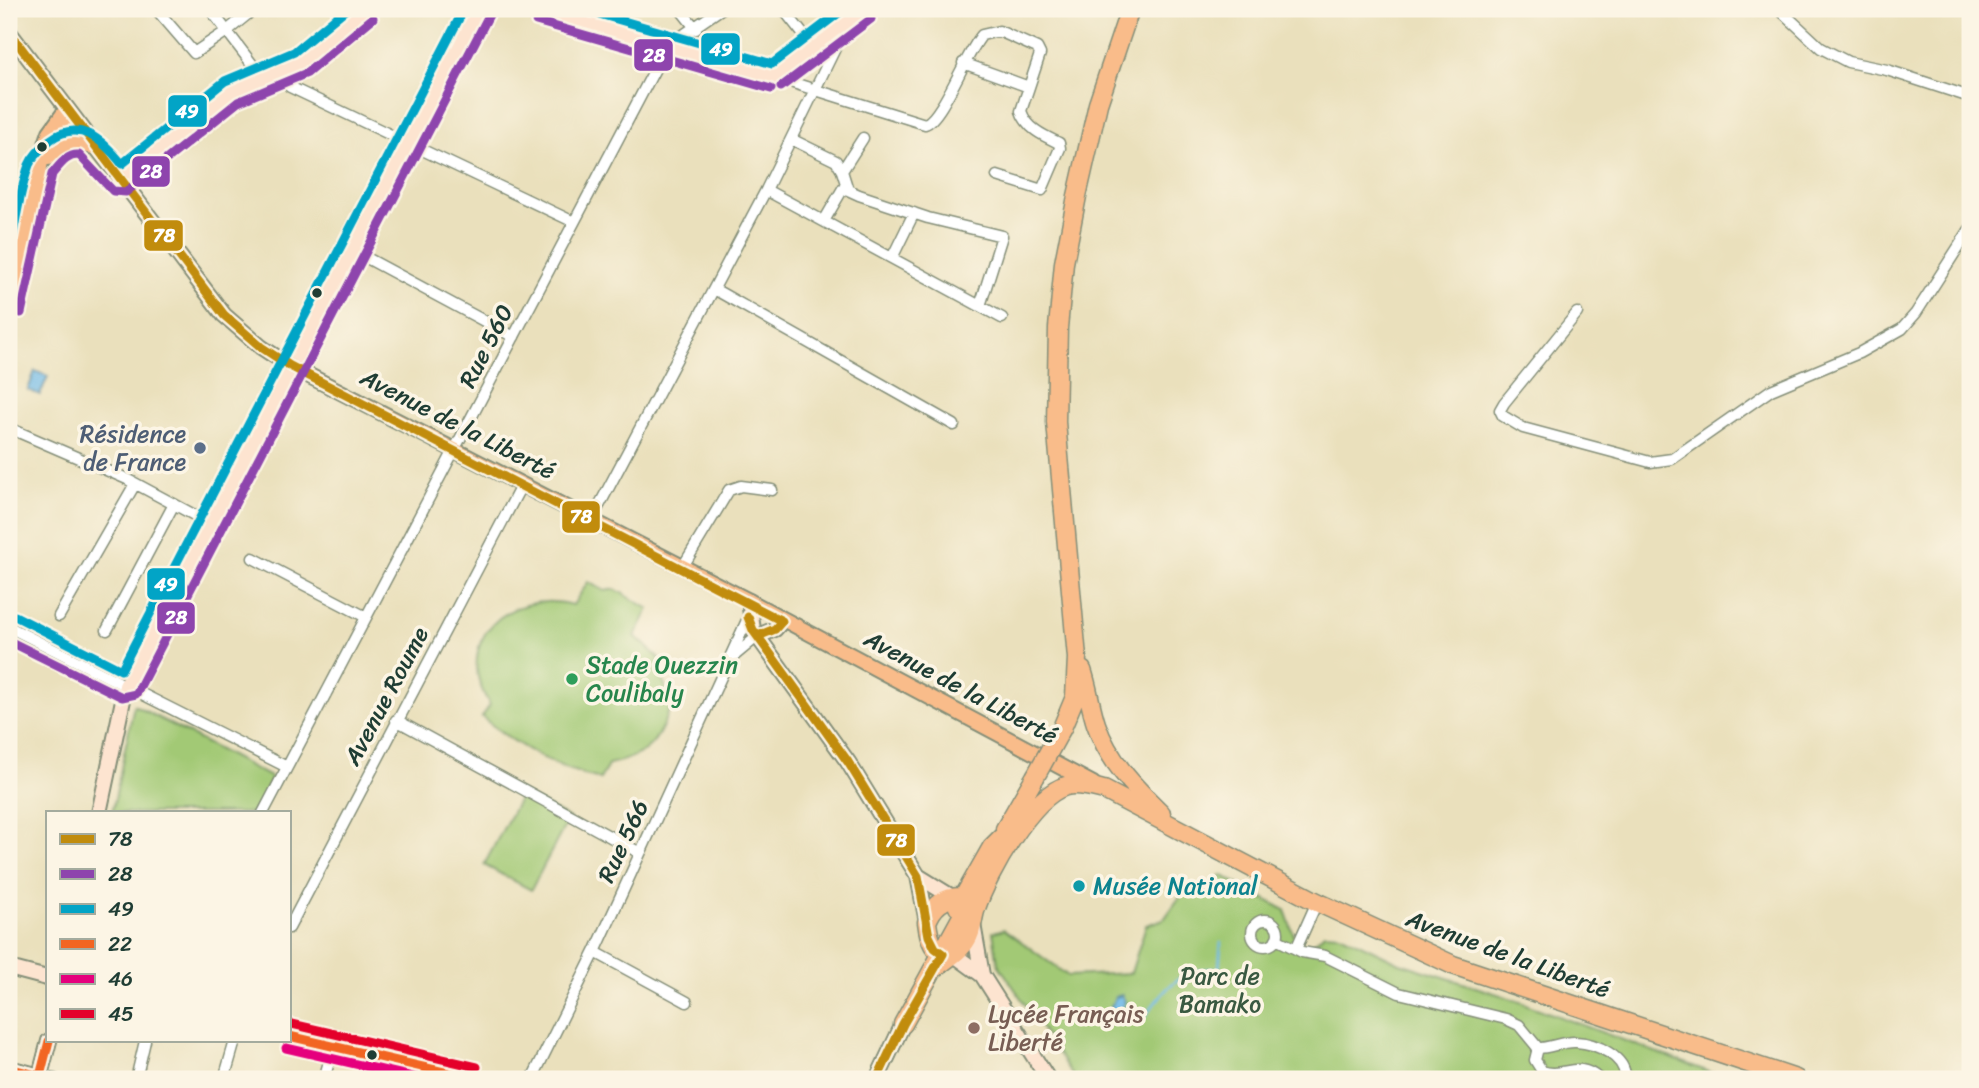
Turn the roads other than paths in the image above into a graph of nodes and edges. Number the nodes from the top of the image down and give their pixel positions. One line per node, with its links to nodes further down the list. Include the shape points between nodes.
1 (156, 9): 16 (street, via 194,53)
2 (210, 9): 16 (street)
3 (254, 9): 16 (street)
4 (365, 9): 21 (street, via 300,63)
5 (478, 9): 32 (street)
6 (539, 9): 13 (street)
7 (680, 9): 15 (street)
8 (721, 9): 15 (street)
9 (783, 9): 19 (street)
10 (864, 9): 14 (street)
11 (1130, 9): 73 (highway, via 1098,104 1083,170 1064,263 1058,328 1056,422)
12 (1779, 9): 27 (street, via 1821,48 1848,62)
13 (591, 14): 18 (street)
14 (849, 21): 19 (street); 26 (street)
15 (696, 29): 18 (street)
16 (228, 31): 22 (street)
17 (9, 32): 24 (main road, Avenue de la Liberté)
18 (667, 46): 23 (street); 43 (street, Rue 560)
19 (814, 48): 23 (street)
20 (962, 63): 25 (street); 25 (street, via 982,35 999,31 1040,50); 26 (street, via 935,118 925,124)
21 (277, 74): 22 (street); 32 (street, via 290,87)
22 (262, 76): 38 (street, via 232,91)
23 (774, 77): 26 (street)
24 (48, 87): 28 (main road, Avenue de la Liberté); 29 (main road)
25 (1029, 88): 37 (street, via 1023,117 1060,148 1042,190)
26 (814, 89): 31 (street)
27 (1970, 97)
28 (70, 115): 29 (main road); 33 (main road, Avenue de la Liberté); 34 (main road)
29 (50, 131): 35 (main road)
30 (863, 138): 36 (street)
31 (790, 139): 36 (street, via 828,156); 40 (street)
32 (408, 144): 43 (street); 45 (street)
33 (95, 147): 34 (main road, via 72,143); 38 (main road, Avenue de la Liberté)
34 (50, 155): 35 (main road)
35 (41, 168): 49 (main road)
36 (842, 171): 39 (street)
37 (997, 176)
38 (120, 181): 53 (main road, Avenue de la Liberté, via 224,315)
39 (845, 185): 41 (street, via 859,195); 42 (street)
40 (766, 190): 42 (street); 47 (street)
41 (914, 213): 46 (street); 48 (street, via 1002,236)
42 (824, 221): 46 (street)
43 (574, 222): 52 (street, Rue 560)
44 (1970, 229): 50 (street, via 1902,330 1772,390 1672,459 1650,462 1523,428 1503,416 1504,402)
45 (352, 250): 52 (street); 53 (street)
46 (892, 258): 48 (street)
47 (714, 289): 54 (street); 61 (street)
48 (980, 306): 51 (street)
49 (9, 310)
50 (1577, 313)
51 (1002, 318)
52 (514, 337): 56 (street, Rue 560)
53 (290, 366): 56 (main road, Avenue de la Liberté); 62 (street)
54 (954, 425)
55 (9, 428): 57 (street)
56 (455, 450): 58 (main road, Avenue de la Liberté); 67 (street, Rue 560)
57 (135, 484): 60 (street); 66 (street)
58 (522, 484): 61 (main road, Avenue de la Liberté); 76 (street, Avenue Roume)
59 (772, 490): 64 (street, via 729,489)
60 (174, 504): 62 (street); 71 (street)
61 (591, 521): 64 (main road, Avenue de la Liberté)
62 (211, 524): 75 (street)
63 (253, 558): 67 (street)
64 (682, 568): 65 (main road, Avenue de la Liberté)
65 (749, 601): 68 (street); 69 (main road, Avenue de la Liberté)
66 (59, 616)
67 (366, 617): 77 (street, Rue 560)
68 (748, 618): 72 (street); 74 (street, Rue 566)
69 (782, 621): 72 (street); 78 (main road, Avenue de la Liberté)
70 (9, 627): 75 (street)
71 (107, 630)
72 (758, 636): 74 (street); 83 (street, via 848,762)
73 (1077, 658): 81 (highway, via 1096,724 1112,756 1136,789); 84 (highway, bridge, via 1075,697 1062,728)
74 (731, 659): 82 (street, Rue 566)
75 (126, 686): 77 (street); 79 (street)
76 (396, 720): 82 (street); 88 (street, Avenue Roume)
77 (287, 767): 80 (street, Rue 560)
78 (1104, 790): 81 (highway); 87 (highway, via 1065,786 1035,806 981,897)
79 (99, 811)
80 (264, 811)
81 (1176, 828): 85 (highway, Avenue de la Liberté)
82 (640, 853): 91 (street, Rue 566)
83 (918, 876): 84 (street); 86 (street)
84 (961, 899): 86 (highway, via 940,903); 87 (street); 92 (highway)
85 (1317, 902): 90 (street); 117 (highway, Avenue de la Liberté, via 1453,965)
86 (927, 922): 92 (highway)
87 (972, 923): 92 (highway, via 968,938); 94 (street)
88 (290, 926)
89 (1276, 939): 90 (street)
90 (1296, 949): 103 (street, via 1325,956 1406,996 1506,1019 1519,1025)
91 (595, 952): 96 (street); 112 (street, Rue 566)
92 (942, 956): 94 (street); 97 (highway)
93 (9, 968): 95 (street)
94 (982, 975): 114 (street)
95 (46, 978)
96 (687, 1002)
97 (903, 1024): 113 (street)
98 (290, 1036): 102 (street)
99 (48, 1042): 106 (street)
100 (145, 1042): 108 (street)
101 (235, 1042): 109 (street)
102 (333, 1048): 105 (street); 110 (street)
103 (1538, 1048): 115 (street, via 1535,1060 1542,1071 1584,1069); 116 (street, via 1577,1042 1602,1049 1621,1064)
104 (9, 1069): 106 (street)
105 (419, 1073): 111 (street)
106 (40, 1077): 107 (street)
107 (55, 1079)
108 (136, 1079)
109 (224, 1079)
110 (324, 1079)
111 (474, 1079)
112 (532, 1079)
113 (877, 1079)
114 (1048, 1079)
115 (1599, 1079)
116 (1625, 1079)
117 (1796, 1079)

